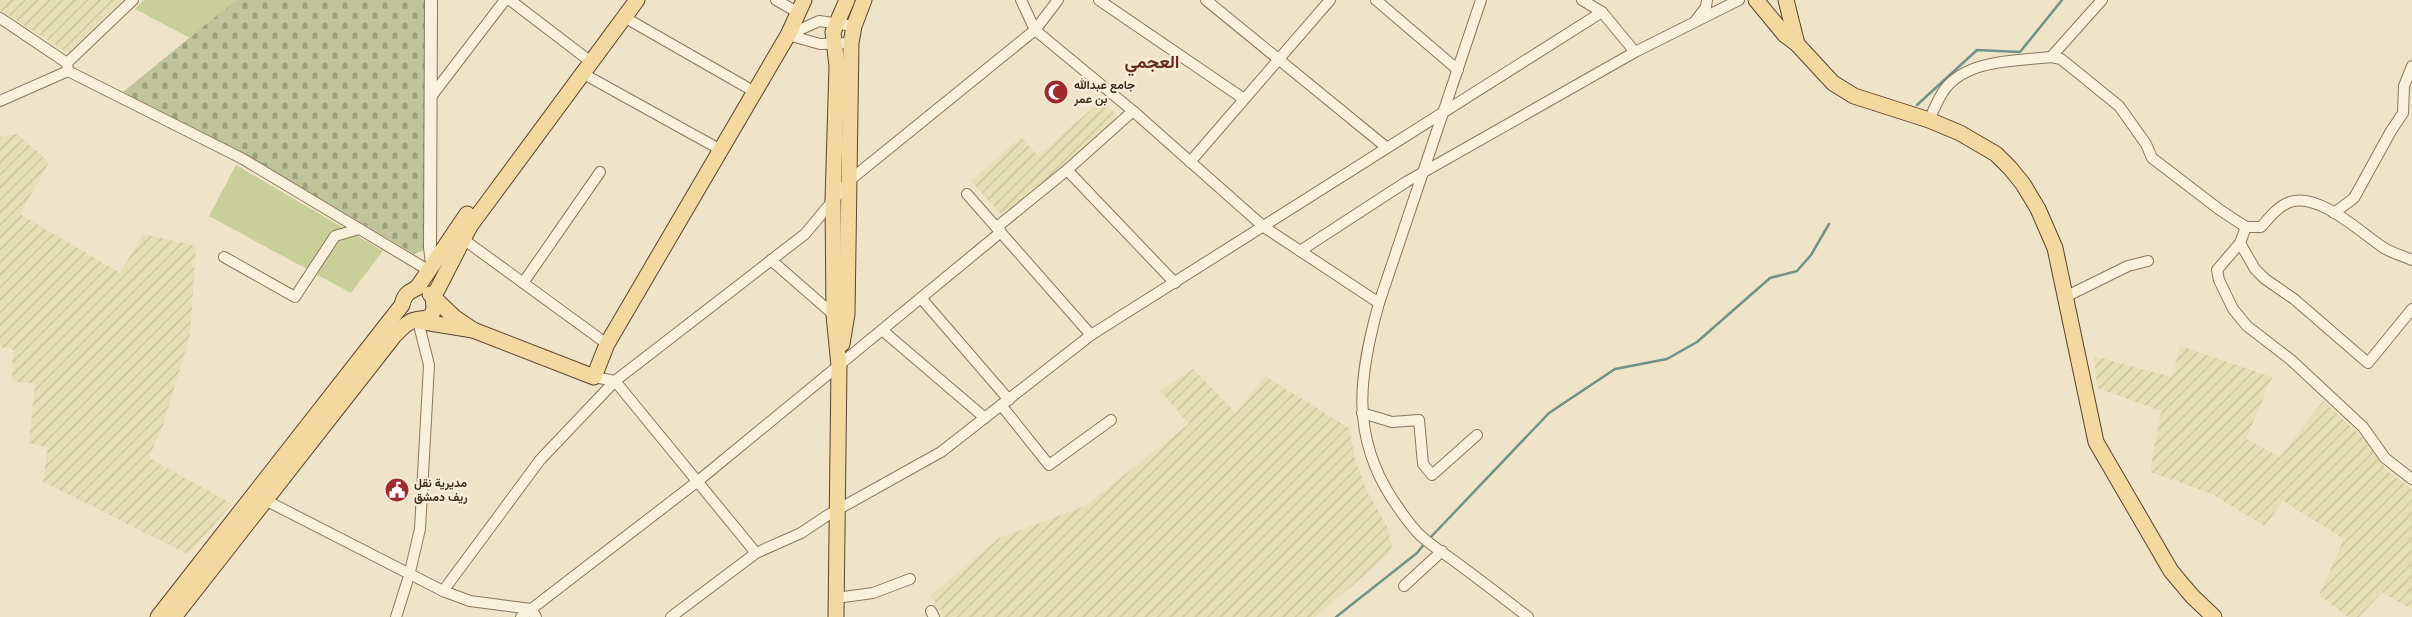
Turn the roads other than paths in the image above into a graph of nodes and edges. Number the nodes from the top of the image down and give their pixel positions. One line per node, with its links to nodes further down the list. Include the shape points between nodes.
1 (133, 0): 40 (street)
2 (431, 0): 43 (street)
3 (505, 0): 43 (street)
4 (510, 0): 38 (street)
5 (626, 0): 38 (main road)
6 (637, 0): 25 (main road)
7 (776, 0): 23 (street)
8 (847, 0): 27 (main road)
9 (864, 0): 29 (main road)
10 (1021, 0): 30 (street)
11 (1058, 0): 30 (street)
12 (1099, 0): 44 (street)
13 (1206, 0): 37 (street)
14 (1330, 0): 37 (street)
15 (1376, 0): 41 (street)
16 (1481, 0): 41 (street)
17 (1582, 0): 24 (street)
18 (1708, 0): 28 (street, via 1706,8)
19 (1739, 0): 28 (street)
20 (1756, 0): 34 (main road, via 1785,35)
21 (1786, 0): 34 (main road)
22 (2102, 0): 36 (street)
23 (801, 6): 31 (main road)
24 (1602, 12): 35 (street); 46 (street)
25 (624, 17): 38 (main road); 42 (street)
26 (0, 18): 40 (street)
27 (836, 22): 29 (street); 31 (street, via 819,21); 33 (main road)
28 (1692, 25): 35 (street)
29 (854, 26): 32 (main road)
30 (1035, 30): 47 (street); 55 (street)
31 (788, 35): 33 (street, via 820,44); 42 (main road)
32 (851, 43): 33 (street); 55 (main road)
33 (833, 44): 57 (main road, via 837,66)
34 (1797, 44): 48 (main road, via 1833,83 1854,96)
35 (1635, 52): 54 (street)
36 (2051, 57): 48 (street, via 1971,68 1945,89); 60 (street, via 2061,59 2077,70 2119,106 2152,158)
37 (1279, 59): 44 (street); 49 (street)
38 (586, 64): 50 (street); 63 (main road); 70 (main road)
39 (2412, 66): 58 (street, via 2404,86 2403,113 2354,198)
40 (68, 67): 45 (street); 61 (street, via 243,159)
41 (1458, 70): 46 (street)
42 (755, 92): 50 (main road)
43 (430, 98): 70 (street)
44 (1244, 99): 51 (street)
45 (0, 101)
46 (1445, 109): 49 (street); 54 (street)
47 (1133, 111): 51 (street); 52 (street)
48 (1929, 120): 74 (main road, via 1979,143 2010,168 2038,209 2055,248)
49 (1386, 147): 59 (street)
50 (721, 150): 85 (main road)
51 (1190, 162): 59 (street)
52 (1067, 170): 62 (street); 72 (street)
53 (600, 172): 71 (street)
54 (1424, 172): 65 (street); 77 (street)
55 (850, 180): 57 (street); 86 (main road, via 846,314)
56 (967, 194): 62 (street)
57 (833, 200): 67 (street, via 805,234); 80 (main road)
58 (2334, 213): 60 (street, via 2313,202 2290,202 2276,211 2261,228); 68 (street, via 2385,249)
59 (1264, 227): 65 (street); 72 (street)
60 (2246, 227): 64 (street)
61 (359, 229): 66 (street, via 335,236 295,297); 70 (street)
62 (999, 230): 76 (street); 84 (street)
63 (463, 239): 71 (street); 75 (main road)
64 (2240, 243): 79 (street, via 2255,269 2368,363); 94 (street, via 2217,270 2218,280 2232,309 2247,326 2290,359 2363,427 2385,458)
65 (1300, 251): 77 (street)
66 (224, 257)
67 (771, 260): 80 (street); 88 (street)
68 (2412, 260)
69 (2148, 261): 74 (street, via 2128,266)
70 (430, 267): 73 (main road)
71 (523, 283): 85 (street)
72 (1174, 283): 84 (street)
73 (417, 288): 75 (main road); 78 (main road, via 409,292)
74 (2065, 297): 113 (main road, via 2096,442 2171,571)
75 (433, 298): 81 (main road, via 431,314 426,319); 82 (main road)
76 (921, 298): 83 (street); 89 (street)
77 (1379, 303): 90 (street, via 1363,378)
78 (402, 305): 81 (main road, via 404,314); 106 (main road)
79 (2412, 309)
80 (834, 315): 86 (main road)
81 (415, 320): 82 (main road); 96 (main road, via 394,336); 100 (street, via 429,365 420,529)
82 (473, 330): 87 (main road)
83 (882, 330): 86 (street); 91 (street)
84 (1091, 335): 89 (street)
85 (607, 344): 87 (main road)
86 (839, 366): 95 (street); 97 (main road)
87 (594, 377): 88 (street)
88 (615, 380): 95 (street); 103 (street, via 540,460)
89 (1005, 403): 91 (street); 92 (street, via 1050,465)
90 (1362, 413): 93 (street, via 1392,422 1420,420 1423,464 1432,476); 99 (street, via 1369,452 1382,482 1421,536)
91 (985, 418): 97 (street, via 941,452)
92 (1111, 420)
93 (1477, 435)
94 (2412, 479)
95 (698, 481): 98 (street); 105 (street)
96 (267, 501): 100 (street); 107 (main road)
97 (838, 510): 98 (street, via 801,533); 104 (main road)
98 (756, 552): 110 (street)
99 (1442, 552): 102 (street); 112 (street)
100 (409, 576): 103 (street); 108 (street)
101 (910, 579): 104 (street, via 873,593)
102 (1404, 586)
103 (443, 592): 105 (street, via 470,601)
104 (836, 598): 111 (main road)
105 (533, 613): 109 (street)
106 (158, 617)
107 (174, 617)
108 (396, 617)
109 (521, 617)
110 (671, 617)
111 (836, 617)
112 (1528, 617)
113 (2214, 617)

